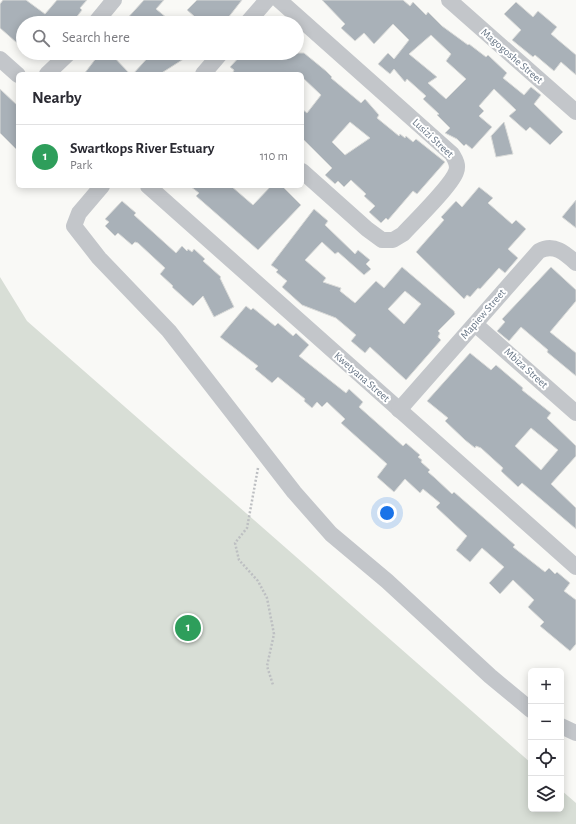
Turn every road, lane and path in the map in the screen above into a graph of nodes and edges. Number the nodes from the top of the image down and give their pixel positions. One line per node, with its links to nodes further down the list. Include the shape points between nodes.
1 (114, 0): 5 (street)
2 (267, 0): 6 (street)
3 (280, 0): 7 (street, Lusizi Street)
4 (449, 0): 15 (street, Magogoshe Street)
5 (101, 16)
6 (253, 16)
7 (298, 16)
8 (304, 21): 16 (street, Lusizi Street, via 452,154 457,171 403,234 389,241 382,240 367,229)
9 (0, 59): 14 (street)
10 (62, 60): 12 (street)
11 (215, 60): 13 (street)
12 (49, 72)
13 (205, 72)
14 (16, 74)
15 (576, 112)
16 (304, 173)
17 (100, 188): 26 (street, via 78,215 74,228 169,331 294,492 331,534)
18 (150, 188): 21 (street, Kwetyana Street)
19 (576, 263): 20 (street, Mapiew Street, via 556,248 547,248 539,252)
20 (475, 324): 21 (street, Mapiew Street); 22 (street, Mbiza Street)
21 (399, 410): 24 (street, Kwetyana Street)
22 (576, 413)
23 (259, 467): 25 (path, via 247,528 235,543 239,560 258,581 268,598 274,634 266,666)
24 (576, 567)
25 (273, 685)
26 (528, 708)
27 (564, 727): 28 (street)
28 (576, 733)

